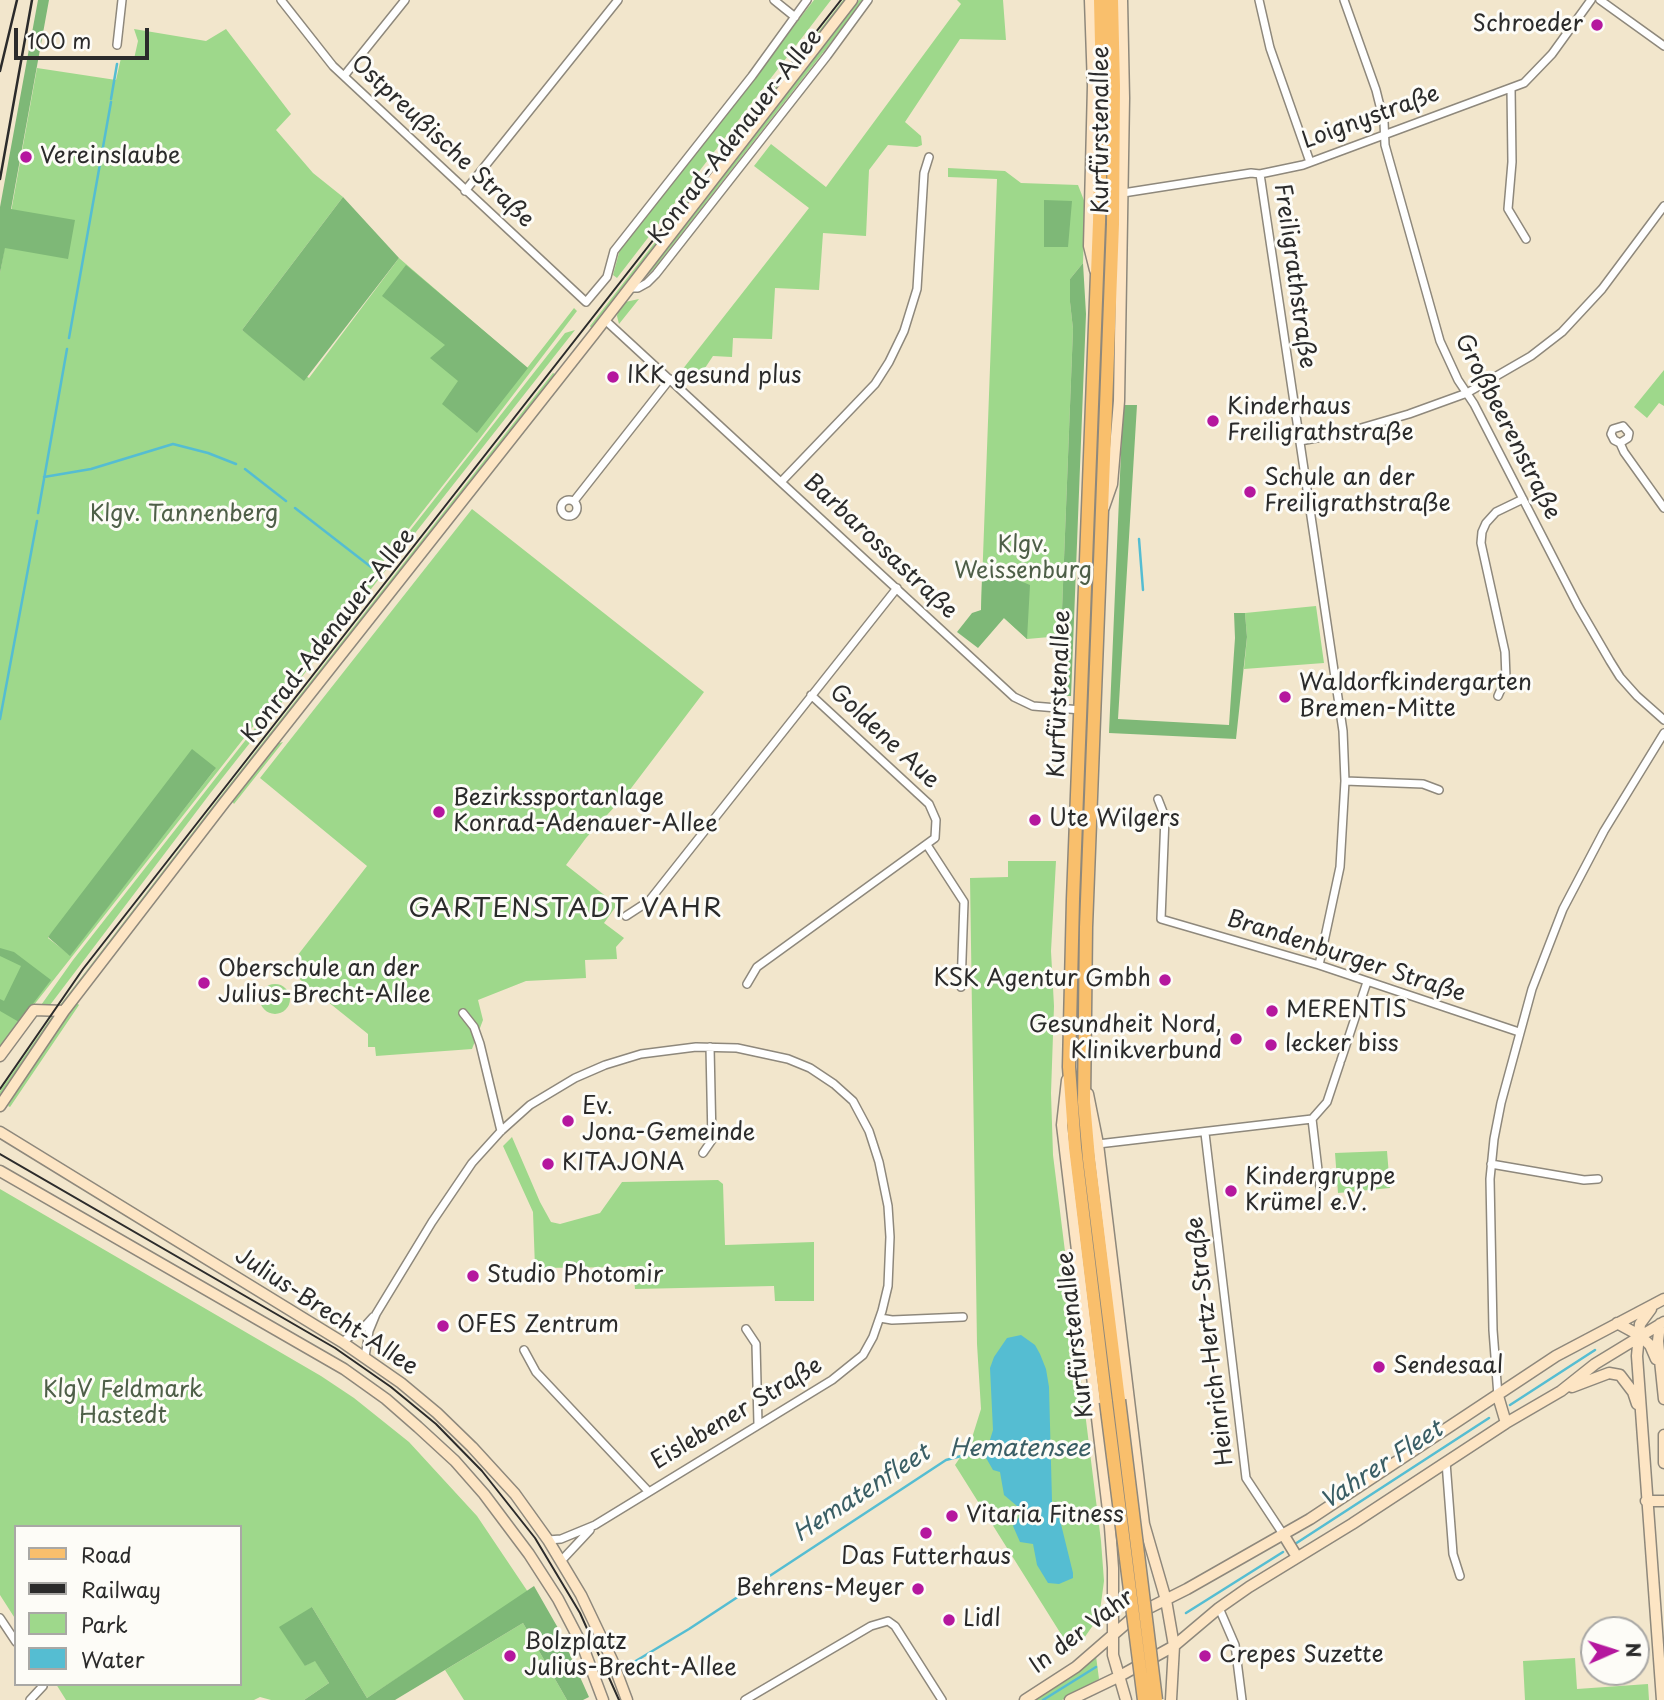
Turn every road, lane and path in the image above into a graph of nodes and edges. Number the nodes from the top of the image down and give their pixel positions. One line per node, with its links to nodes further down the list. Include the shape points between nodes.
1 (122, 0): 18 (street)
2 (281, 0): 20 (street, Ostpreußische Straße)
3 (405, 0): 20 (street)
4 (618, 0): 26 (street)
5 (774, 0): 17 (street)
6 (807, 0): 17 (street, Konrad-Adenauer-Allee)
7 (852, 0): 31 (main road, Konrad-Adenauer-Allee)
8 (868, 0): 31 (street, Konrad-Adenauer-Allee, via 656,274 638,288)
9 (1090, 0): 30 (main road, Kurfürstenallee, via 1089,246)
10 (1100, 0): 30 (main road, Kurfürstenallee)
11 (1112, 0): 42 (main road, Kurfürstenallee, via 1114,155)
12 (1122, 0): 27 (main road, Kurfürstenallee)
13 (1259, 0): 24 (street, via 1270,48)
14 (1344, 0): 22 (street, Großbeerenstraße, via 1376,90)
15 (1591, 0): 21 (street, Loignystraße, via 1552,54 1524,83)
16 (1601, 0): 19 (street)
17 (795, 17): 32 (street, Konrad-Adenauer-Allee, via 614,251 607,277)
18 (117, 45)
19 (1664, 46)
20 (344, 75): 26 (street, Ostpreußische Straße)
21 (1511, 88): 22 (street, Loignystraße); 29 (street, via 1508,209)
22 (1385, 134): 24 (street, Loignystraße); 35 (street, Großbeerenstraße, via 1440,341)
23 (929, 157): 38 (street, via 924,173 917,289 904,331 875,384)
24 (1310, 162): 25 (street, Loignystraße)
25 (1260, 174): 27 (street, Loignystraße); 36 (street, Freiligrathstraße)
26 (466, 191): 32 (street, Ostpreußische Straße)
27 (1123, 193): 42 (main road, Kurfürstenallee, via 1119,414 1112,484)
28 (1664, 206): 35 (street, via 1602,289 1562,332)
29 (1526, 239)
30 (1097, 280): 46 (main road, Kurfürstenallee)
31 (629, 288): 33 (main road, Konrad-Adenauer-Allee)
32 (586, 302)
33 (605, 320): 34 (street, Barbarossastraße); 58 (main road, Konrad-Adenauer-Allee)
34 (670, 379): 38 (street, Barbarossastraße); 40 (street)
35 (1467, 393): 36 (street, via 1375,425); 39 (street, Großbeerenstraße)
36 (1300, 441): 49 (street, Freiligrathstraße, via 1338,694)
37 (1620, 443): 41 (street)
38 (781, 482): 43 (street, Barbarossastraße)
39 (1523, 499): 45 (street, via 1496,512 1482,532 1506,652 1506,678); 47 (street, Großbeerenstraße, via 1615,669)
40 (574, 501)
41 (1664, 508)
42 (1103, 510): 64 (main road, Kurfürstenallee)
43 (897, 588): 44 (street); 46 (street, Barbarossastraße, via 1014,697 1033,706)
44 (811, 695): 52 (street, Goldene Aue, via 929,804 936,820 935,838); 53 (street, via 649,901)
45 (1498, 696)
46 (1081, 710): 63 (main road, Kurfürstenallee)
47 (1664, 720)
48 (1664, 733): 60 (street, via 1563,909)
49 (1345, 781): 50 (street, via 1423,784); 54 (street, Freiligrathstraße, via 1340,867)
50 (1439, 790)
51 (1158, 799): 54 (street, Brandenburger Straße, via 1165,817 1161,919)
52 (927, 845): 56 (street, via 757,967); 57 (street, via 964,902)
53 (626, 916)
54 (1319, 965): 55 (street, Brandenburger Straße)
55 (1367, 982): 60 (street, Brandenburger Straße); 66 (street, via 1326,1102)
56 (747, 984)
57 (961, 987)
58 (64, 1011): 62 (main road, via 34,1010); 65 (main road, Konrad-Adenauer-Allee)
59 (463, 1013): 67 (street, via 480,1044)
60 (1519, 1032): 72 (street)
61 (710, 1047): 67 (street, Eislebener Straße, via 640,1054 596,1069 530,1105); 71 (street, via 712,1140); 79 (street, Eislebener Straße, via 751,1051 802,1064 853,1101 871,1135 888,1206 890,1264)
62 (0, 1056)
63 (1069, 1067): 91 (main road, Kurfürstenallee, via 1075,1147); 109 (main road, Kurfürstenallee, via 1062,1125 1110,1527)
64 (1084, 1073): 70 (main road, Kurfürstenallee); 91 (main road, Kurfürstenallee)
65 (0, 1106)
66 (1312, 1119): 69 (street); 75 (street)
67 (501, 1131): 77 (street, Eislebener Straße, via 453,1188)
68 (0, 1132): 84 (main road, Julius-Brecht-Allee)
69 (1205, 1133): 70 (street); 103 (street, Heinrich-Hertz-Straße, via 1246,1478)
70 (1098, 1144): 106 (main road, Kurfürstenallee, via 1144,1524)
71 (703, 1153)
72 (1491, 1164): 74 (street); 89 (street)
73 (0, 1171): 116 (main road, Julius-Brecht-Allee, via 345,1369 421,1429 484,1494 529,1554 583,1647)
74 (1598, 1179)
75 (1320, 1187)
76 (1661, 1301): 80 (main road); 83 (main road, via 1644,1315)
77 (376, 1314): 84 (street, Eislebener Straße); 86 (street, Eislebener Straße)
78 (963, 1317): 79 (street)
79 (880, 1318): 94 (street, Eislebener Straße, via 861,1358)
80 (1617, 1323): 83 (main road); 89 (main road, via 1556,1356)
81 (1662, 1323): 83 (main road); 87 (main road)
82 (746, 1329): 94 (street, via 756,1343)
83 (1639, 1335): 87 (main road); 88 (main road); 92 (main road)
84 (342, 1342): 86 (main road, Julius-Brecht-Allee)
85 (524, 1350): 98 (street, via 536,1372)
86 (365, 1357): 102 (main road, Julius-Brecht-Allee, via 472,1447)
87 (1659, 1364): 90 (main road)
88 (1561, 1391): 92 (main road, via 1609,1373 1620,1375 1633,1392); 93 (main road)
89 (1498, 1396): 93 (main road); 103 (main road, via 1310,1519)
90 (1664, 1399)
91 (1112, 1401): 110 (main road, Kurfürstenallee, bridge)
92 (1640, 1413): 100 (main road)
93 (1506, 1423): 96 (main road)
94 (758, 1424): 98 (street, Eislebener Straße)
95 (1664, 1435): 97 (main road)
96 (1446, 1461): 103 (main road, via 1352,1524); 105 (street, via 1453,1554)
97 (1664, 1463)
98 (648, 1491): 101 (street, Eislebener Straße)
99 (1664, 1501): 100 (main road)
100 (1647, 1502): 127 (main road)
101 (595, 1525): 102 (street, Eislebener Straße); 104 (street, Eislebener Straße)
102 (548, 1540): 104 (main road, Julius-Brecht-Allee)
103 (1290, 1546): 106 (main road, In der Vahr); 107 (main road, In der Vahr)
104 (561, 1561): 117 (main road, Julius-Brecht-Allee, via 612,1660)
105 (1460, 1576)
106 (1166, 1600): 109 (main road, In der Vahr, via 1137,1614); 112 (main road, Kurfürstenallee)
107 (1219, 1608): 112 (main road, In der Vahr); 126 (street, via 1235,1645)
108 (0, 1618): 111 (street)
109 (1112, 1634): 113 (main road, Kurfürstenallee); 120 (main road, In der Vahr, via 1076,1667)
110 (1141, 1636): 123 (main road, bridge); 124 (main road, bridge)
111 (14, 1639)
112 (1174, 1646): 113 (main road, In der Vahr); 125 (main road, Kurfürstenallee)
113 (1118, 1678): 121 (main road, In der Vahr); 122 (main road, Kurfürstenallee)
114 (42, 1686): 115 (street)
115 (30, 1700)
116 (603, 1700)
117 (627, 1700)
118 (745, 1700): 119 (street, via 888,1621)
119 (942, 1700)
120 (1025, 1700)
121 (1070, 1700)
122 (1126, 1700)
123 (1144, 1700)
124 (1156, 1700)
125 (1171, 1700)
126 (1242, 1700)
127 (1662, 1700)

